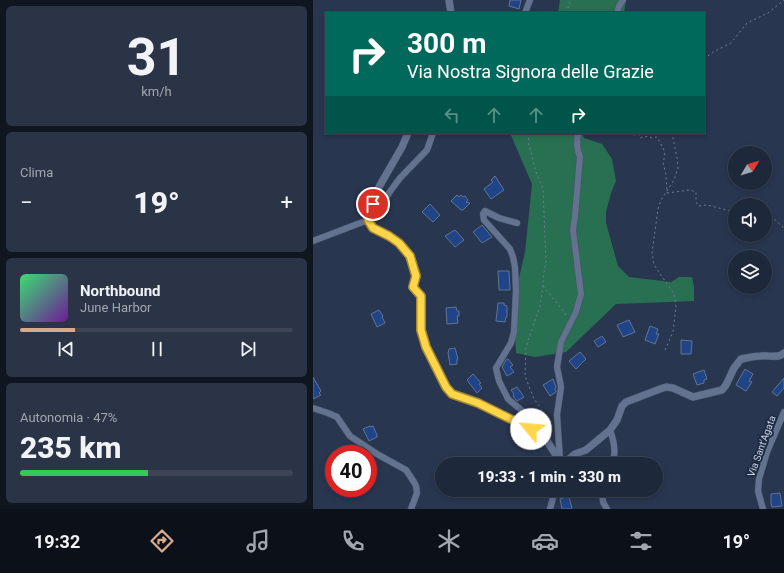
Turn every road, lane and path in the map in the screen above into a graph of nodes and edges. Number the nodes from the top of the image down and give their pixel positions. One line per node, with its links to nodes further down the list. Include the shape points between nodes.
1 (449, 0): 6 (street)
2 (530, 0): 7 (street)
3 (571, 0): 8 (path)
4 (623, 0): 9 (street)
5 (784, 0): 10 (path, via 768,13 747,23 731,43)
6 (451, 12)
7 (525, 12)
8 (567, 12)
9 (617, 12)
10 (705, 58)
11 (408, 134): 20 (street, via 379,187)
12 (433, 134): 20 (street, via 427,150 400,178 378,214)
13 (528, 134): 24 (path, via 534,165 543,189 546,262)
14 (578, 134): 25 (street, via 577,152 580,156 573,230 581,294)
15 (639, 134): 17 (path, via 640,138 649,136 657,137 659,140 665,156 663,162)
16 (672, 134): 17 (path, via 678,168)
17 (667, 193): 18 (path, via 690,190 696,192 696,202 699,206 707,205); 26 (path, via 658,209 651,253 654,265 674,294 676,306 673,332)
18 (728, 210)
19 (772, 218): 22 (path)
20 (368, 220): 23 (street); 32 (street, via 373,228 399,243 410,256 416,276 413,287 421,296 421,330 426,347 446,387 452,394 492,409 539,433)
21 (517, 223): 32 (street, via 485,211 483,214 484,220 510,249 515,267 517,291 514,332 511,343 496,368 508,399 544,429)
22 (784, 228)
23 (313, 241)
24 (543, 286): 25 (path, via 565,313); 30 (path, via 538,313 526,347 525,376 534,399)
25 (568, 330): 30 (street, via 561,342 557,367 561,387 557,415)
26 (665, 350)
27 (784, 353): 31 (street, via 777,356 741,359 727,385 721,390 693,397 667,387 629,400 622,406)
28 (313, 408): 39 (street, via 337,417 350,436 406,470 415,482 417,493)
29 (784, 412): 42 (street, Via Sant'Agata, via 759,479 758,491)
30 (558, 430): 34 (street)
31 (610, 430): 35 (street, via 586,450); 36 (street)
32 (547, 441): 33 (street)
33 (558, 457)
34 (561, 457)
35 (572, 457)
36 (614, 457)
37 (553, 497): 40 (street)
38 (603, 497): 41 (street)
39 (411, 509)
40 (549, 509)
41 (607, 509)
42 (763, 509)

